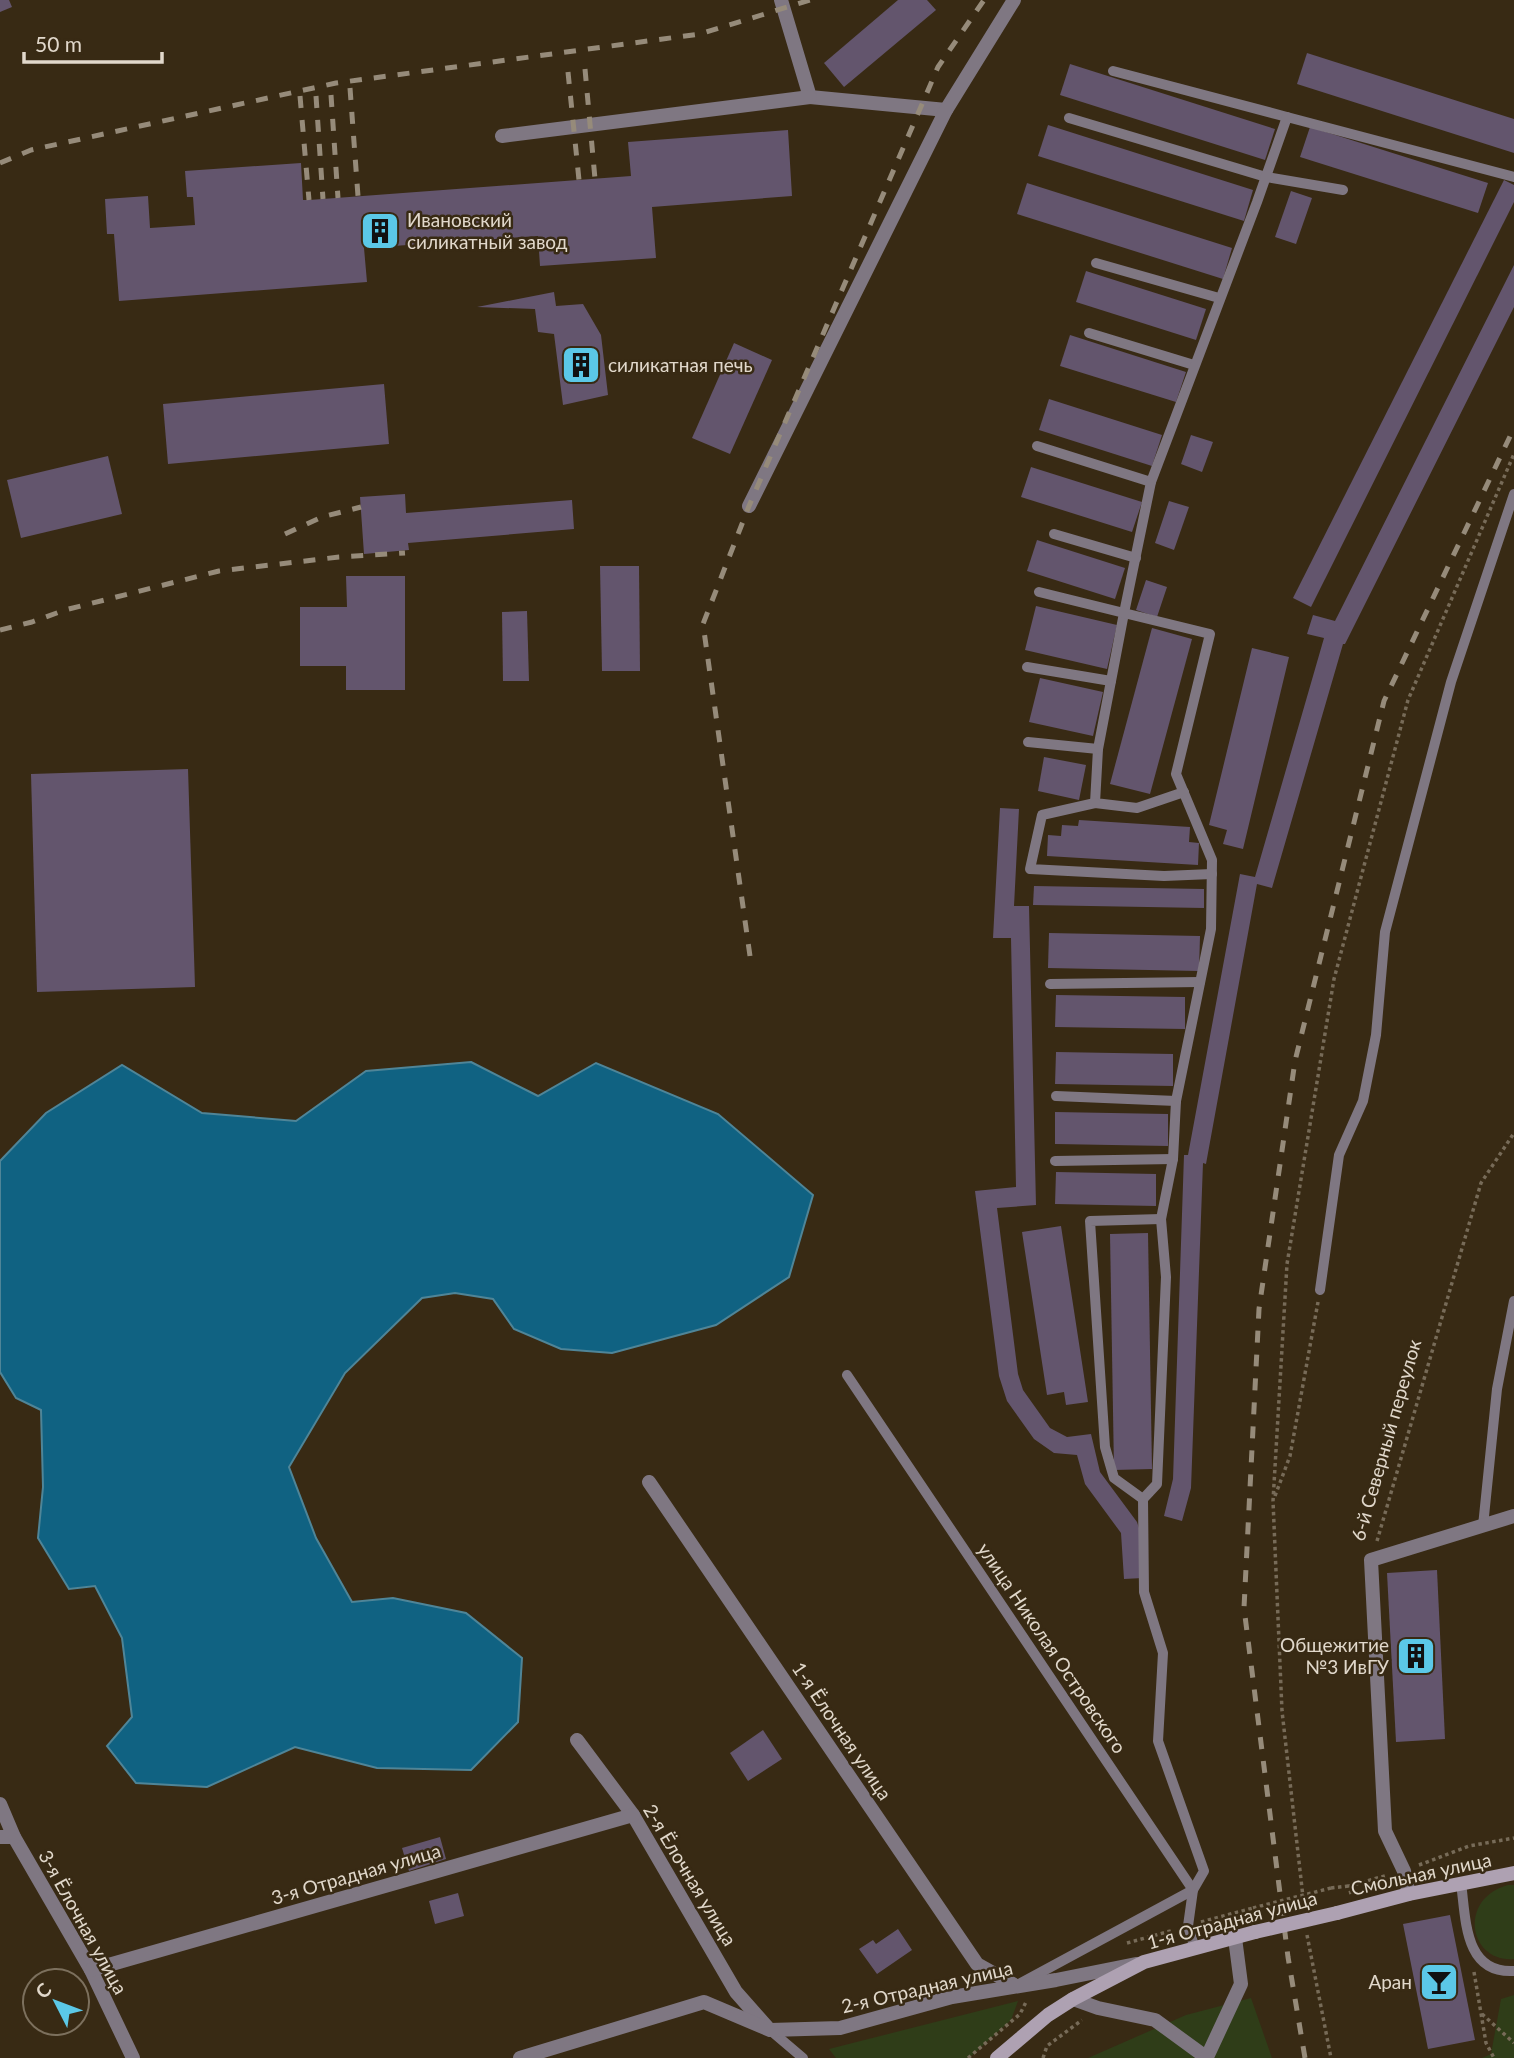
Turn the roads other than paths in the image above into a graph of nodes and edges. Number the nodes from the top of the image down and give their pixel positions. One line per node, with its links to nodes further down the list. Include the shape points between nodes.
1 (780, 0): 4 (street)
2 (1014, 0): 5 (street)
3 (1113, 71): 6 (lane)
4 (810, 97): 5 (street); 8 (street)
5 (946, 110): 19 (street)
6 (1287, 117): 9 (lane); 10 (lane)
7 (1069, 118): 9 (lane)
8 (502, 136)
9 (1266, 177): 11 (lane); 13 (lane)
10 (1514, 177)
11 (1343, 190)
12 (1096, 263): 13 (lane)
13 (1219, 298): 15 (lane)
14 (1089, 333): 15 (lane)
15 (1194, 365): 17 (lane)
16 (1037, 446): 17 (lane)
17 (1151, 482): 21 (lane)
18 (1514, 494): 38 (lane, via 1451,682 1385,932 1376,1035 1363,1101 1339,1156)
19 (749, 506)
20 (1054, 534): 21 (lane)
21 (1136, 558): 23 (lane)
22 (1039, 592): 23 (lane)
23 (1124, 613): 25 (lane); 28 (lane, via 1210,634 1176,774)
24 (1027, 667): 25 (lane)
25 (1111, 681): 27 (lane)
26 (1028, 742): 27 (lane)
27 (1098, 749): 29 (lane)
28 (1184, 792): 29 (lane, via 1137,808); 30 (lane, via 1212,860)
29 (1095, 803): 30 (lane, via 1042,815 1030,869)
30 (1212, 874): 31 (lane, via 1211,929)
31 (1200, 982): 32 (lane); 34 (lane)
32 (1050, 984)
33 (1056, 1096): 34 (lane)
34 (1176, 1101): 35 (lane)
35 (1172, 1159): 36 (lane); 37 (lane)
36 (1055, 1161)
37 (1161, 1219): 42 (lane, via 1166,1277 1157,1484); 42 (lane, via 1090,1221 1105,1447 1114,1478)
38 (1320, 1290)
39 (1514, 1301): 44 (lane, via 1497,1389)
40 (848, 1375): 51 (lane, улица Николая Островского)
41 (649, 1482): 60 (street, 1-я Ёлочная улица, via 977,1965)
42 (1143, 1499): 51 (lane, via 1144,1592 1163,1653 1158,1741 1204,1871)
43 (1514, 1516): 44 (street)
44 (1483, 1526): 52 (street, 6-й Северный переулок, via 1371,1560 1385,1831 1404,1871)
45 (577, 1740): 47 (street, 2-я Ёлочная улица)
46 (0, 1804): 48 (street, 3-я Ёлочная улица)
47 (633, 1815): 58 (street, 3-я Отрадная улица); 62 (street, 2-я Ёлочная улица, via 736,1992)
48 (7, 1837): 57 (street, 3-я Ёлочная улица)
49 (1514, 1873): 50 (main road, Смольная улица)
50 (1461, 1883): 52 (main road, Смольная улица); 59 (lane, via 1473,1950 1492,1968)
51 (1193, 1890): 55 (lane, via 1188,1926); 60 (lane)
52 (1409, 1894): 53 (main road, Смольная улица)
53 (1337, 1913): 54 (main road, 1-я Отрадная улица, bridge)
54 (1235, 1938): 55 (main road, 1-я Отрадная улица); 67 (street, via 1241,1984)
55 (1195, 1949): 56 (main road, 1-я Отрадная улица)
56 (1144, 1962): 60 (street, 2-я Отрадная улица); 61 (main road, 1-я Отрадная улица)
57 (89, 1967)
58 (91, 1970): 64 (street, 3-я Ёлочная улица)
59 (1514, 1971)
60 (1016, 1986): 62 (street, 2-я Отрадная улица, via 953,1997 840,2028)
61 (1073, 1999): 63 (main road, 1-я Отрадная улица); 67 (street, via 1155,2020)
62 (770, 2030): 65 (street, 2-я Отрадная улица, via 704,2002); 66 (lane)
63 (1002, 2056)
64 (134, 2058)
65 (520, 2058)
66 (803, 2058)
67 (1207, 2058)

